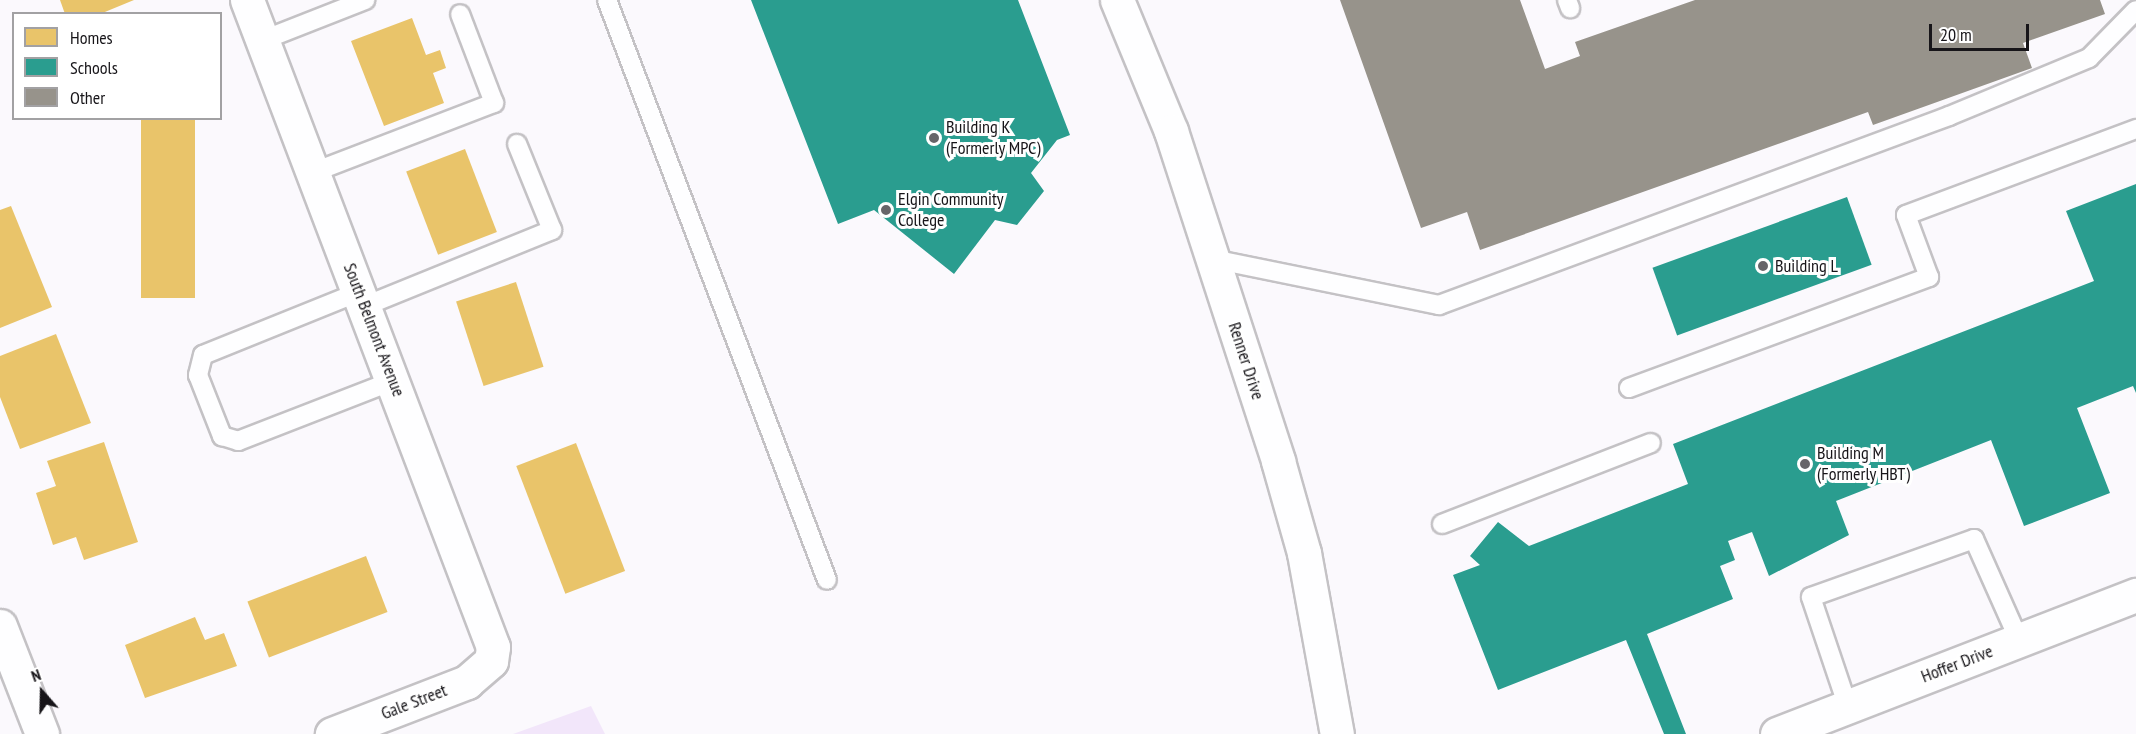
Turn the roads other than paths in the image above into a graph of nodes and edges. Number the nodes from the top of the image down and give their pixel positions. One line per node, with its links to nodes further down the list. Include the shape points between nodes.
1 (247, 0): 7 (street, South Belmont Avenue)
2 (365, 0): 7 (lane)
3 (607, 0): 17 (lane)
4 (1117, 0): 11 (street, Renner Drive, via 1172,131)
5 (2136, 10): 11 (lane, via 2078,63 1439,304)
6 (460, 14): 10 (lane, via 494,103)
7 (262, 40): 10 (street, South Belmont Avenue)
8 (2136, 129): 14 (lane, via 1906,215 1929,277)
9 (516, 144): 12 (lane, via 552,230)
10 (314, 172): 12 (street, South Belmont Avenue)
11 (1213, 259): 25 (street, Renner Drive, via 1304,554)
12 (362, 299): 13 (street, South Belmont Avenue); 13 (lane, via 203,356 198,375 222,436 238,441)
13 (393, 381): 21 (street, South Belmont Avenue, via 489,634)
14 (1629, 388)
15 (1651, 443): 16 (lane)
16 (1442, 524)
17 (827, 580)
18 (2136, 595): 20 (street, Hoffer Drive)
19 (0, 627): 23 (street)
20 (2019, 640): 22 (street, Hoffer Drive); 22 (lane, via 1974,539 1811,597)
21 (491, 661): 24 (street, Gale Street, via 466,682)
22 (1848, 707): 26 (street, Hoffer Drive)
23 (42, 734)
24 (332, 734)
25 (1337, 734)
26 (1777, 734)

